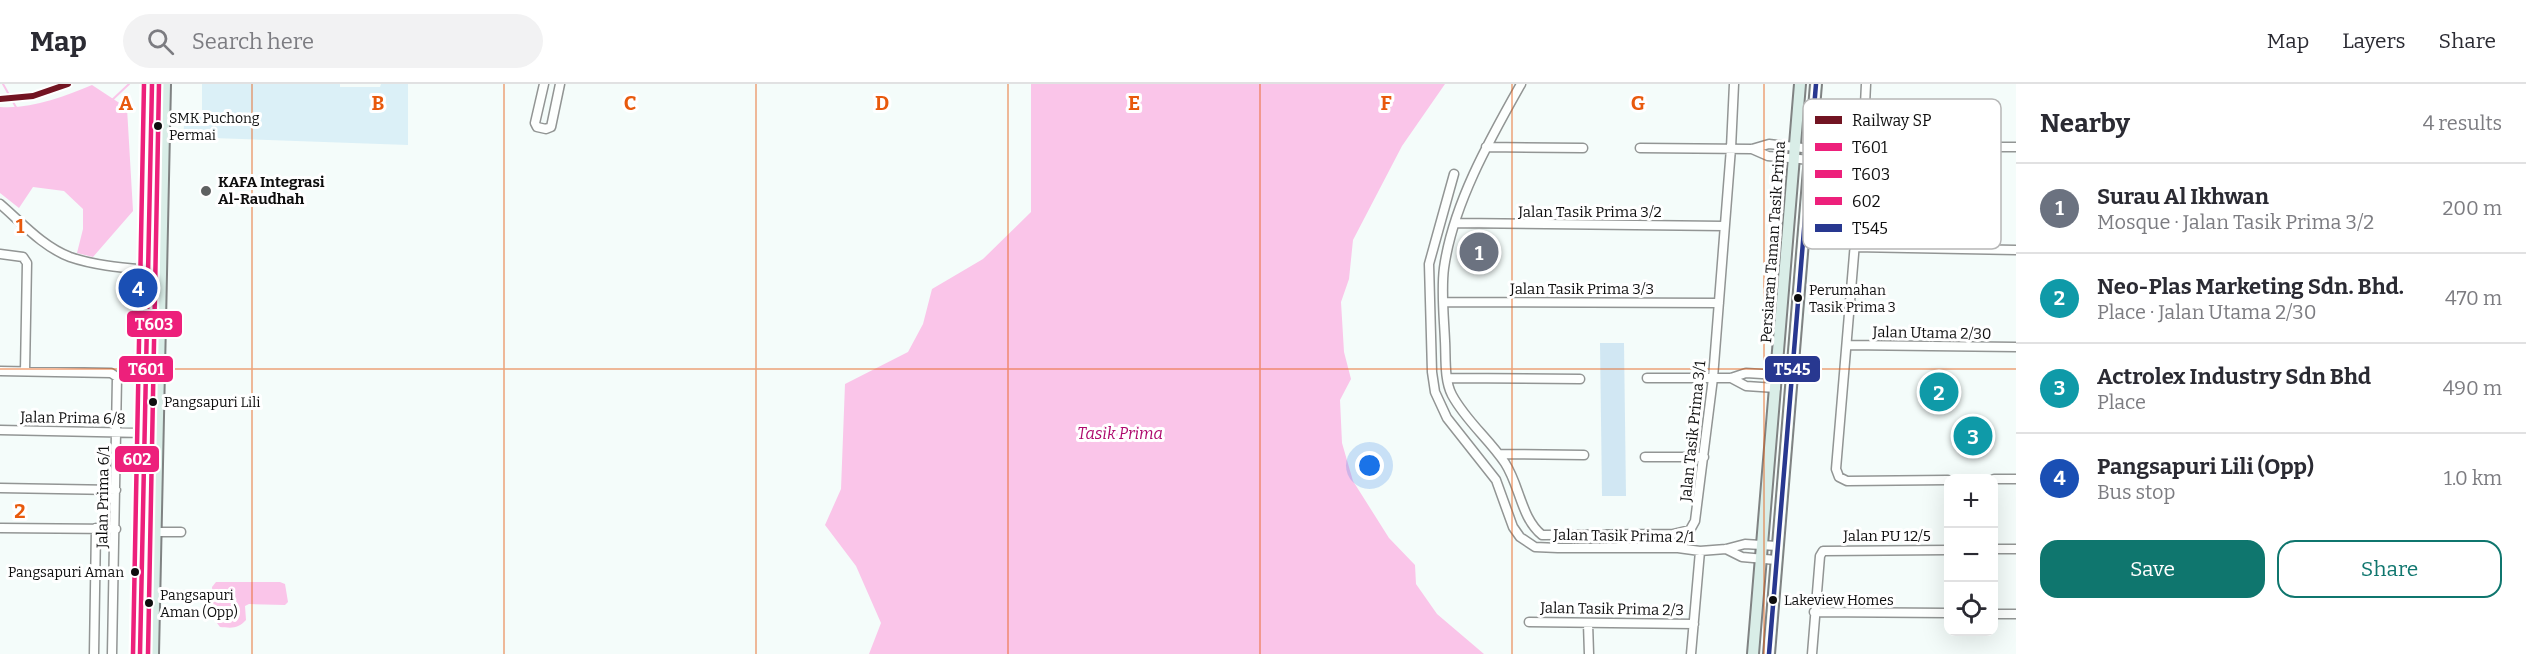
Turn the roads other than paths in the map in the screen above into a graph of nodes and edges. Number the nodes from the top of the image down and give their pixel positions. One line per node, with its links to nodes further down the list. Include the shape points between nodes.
1 (152, 84): 30 (main road)
2 (165, 84): 31 (main road)
3 (544, 84): 4 (street, via 535,123 546,129 551,127)
4 (560, 84)
5 (1521, 84): 12 (street, Jalan Tasik Prima 3/1)
6 (1734, 84): 16 (street, Jalan Tasik Prima 3/1)
7 (1800, 84): 13 (main road, Persiaran Taman Tasik Prima)
8 (1816, 84): 10 (main road, Persiaran Taman Tasik Prima)
9 (1866, 84): 11 (street)
10 (1815, 99)
11 (1865, 99)
12 (1486, 147): 14 (street); 23 (street, Jalan Tasik Prima 3/1)
13 (1796, 147): 17 (street, via 1769,144); 18 (street); 19 (main road, Persiaran Taman Tasik Prima)
14 (1583, 148)
15 (1640, 148): 16 (street)
16 (1731, 148): 17 (street); 24 (street, Jalan Tasik Prima 3/1)
17 (1752, 148): 19 (street, via 1768,156)
18 (1803, 148)
19 (1795, 158): 20 (street); 38 (main road, Persiaran Taman Tasik Prima)
20 (1803, 159)
21 (1454, 174): 69 (street, Jalan Tasik Prima 2/1, via 1430,264 1435,392 1447,418 1496,480 1513,527 1534,547)
22 (0, 204): 30 (street, via 39,238 68,256 95,264)
23 (1456, 223): 24 (street, Jalan Tasik Prima 3/2); 32 (street, Jalan Tasik Prima 3/1, via 1444,269)
24 (1724, 226): 33 (street, Jalan Tasik Prima 3/1)
25 (1803, 244): 64 (main road, Persiaran Taman Tasik Prima)
26 (1854, 249): 34 (street)
27 (1962, 249): 28 (street)
28 (2016, 250)
29 (0, 254): 37 (street, via 18,255 27,263)
30 (148, 269): 31 (street); 47 (main road)
31 (161, 271): 61 (main road)
32 (1444, 302): 33 (street, Jalan Tasik Prima 3/3); 39 (street, Jalan Tasik Prima 3/1)
33 (1719, 303): 41 (street, Jalan Tasik Prima 3/1)
34 (1847, 345): 35 (street, Jalan Utama 2/30); 54 (street, via 1836,469 1839,477 1847,482)
35 (2016, 347)
36 (0, 370): 37 (street)
37 (25, 371): 46 (street, Jalan Prima 6/1, via 111,373 117,377)
38 (1778, 375): 42 (street, via 1746,373); 44 (main road, Persiaran Taman Tasik Prima)
39 (1448, 378): 43 (street); 48 (street, Jalan Tasik Prima 3/1, via 1451,393 1462,410)
40 (1647, 378): 41 (street)
41 (1713, 378): 42 (street); 51 (street, Jalan Tasik Prima 3/1)
42 (1731, 378): 44 (street, via 1746,386)
43 (1580, 379)
44 (1776, 388): 63 (main road, Persiaran Taman Tasik Prima)
45 (0, 430): 46 (street, Jalan Prima 6/8)
46 (117, 432): 47 (street, Jalan Prima 6/8); 56 (street, Jalan Prima 6/1)
47 (145, 433): 60 (main road)
48 (1499, 454): 49 (street); 51 (street, Jalan Tasik Prima 3/1, via 1533,527 1542,535 1673,534 1690,530 1697,512)
49 (1584, 455)
50 (1645, 457): 51 (street)
51 (1704, 457)
52 (2016, 478): 53 (street)
53 (1998, 479)
54 (1944, 480)
55 (0, 488): 56 (street)
56 (116, 490): 59 (street, Jalan Prima 6/1)
57 (0, 528): 58 (street)
58 (96, 528): 59 (street); 79 (street)
59 (116, 529): 80 (street, Jalan Prima 6/1)
60 (143, 532): 61 (street); 81 (main road)
61 (156, 532): 62 (street); 82 (main road)
62 (181, 532)
63 (1763, 545): 64 (street, Jalan Tasik Prima 2/1); 65 (street, Jalan Tasik Prima 2/1); 70 (main road, Persiaran Taman Tasik Prima)
64 (1778, 546): 71 (main road, Persiaran Taman Tasik Prima)
65 (1726, 549): 69 (street, Jalan Tasik Prima 2/1); 70 (street, Jalan Tasik Prima 2/1, via 1742,557)
66 (1944, 549): 72 (street, Jalan PU 12/5, via 1823,551)
67 (1998, 549): 68 (street)
68 (2016, 549)
69 (1700, 551): 78 (street)
70 (1762, 559): 71 (street, Jalan Tasik Prima 2/1); 85 (main road, Persiaran Taman Tasik Prima)
71 (1776, 560): 86 (main road, Persiaran Taman Tasik Prima)
72 (1814, 612): 73 (street); 87 (street, Jalan PU 12/5)
73 (1944, 613)
74 (1998, 614): 75 (street)
75 (2016, 614)
76 (1529, 622): 77 (street, Jalan Tasik Prima 2/3)
77 (1588, 623): 78 (street, Jalan Tasik Prima 2/3); 83 (street)
78 (1694, 624): 84 (street)
79 (94, 654)
80 (112, 654)
81 (140, 654)
82 (153, 654)
83 (1589, 654)
84 (1691, 654)
85 (1753, 654)
86 (1769, 654)
87 (1812, 654)

